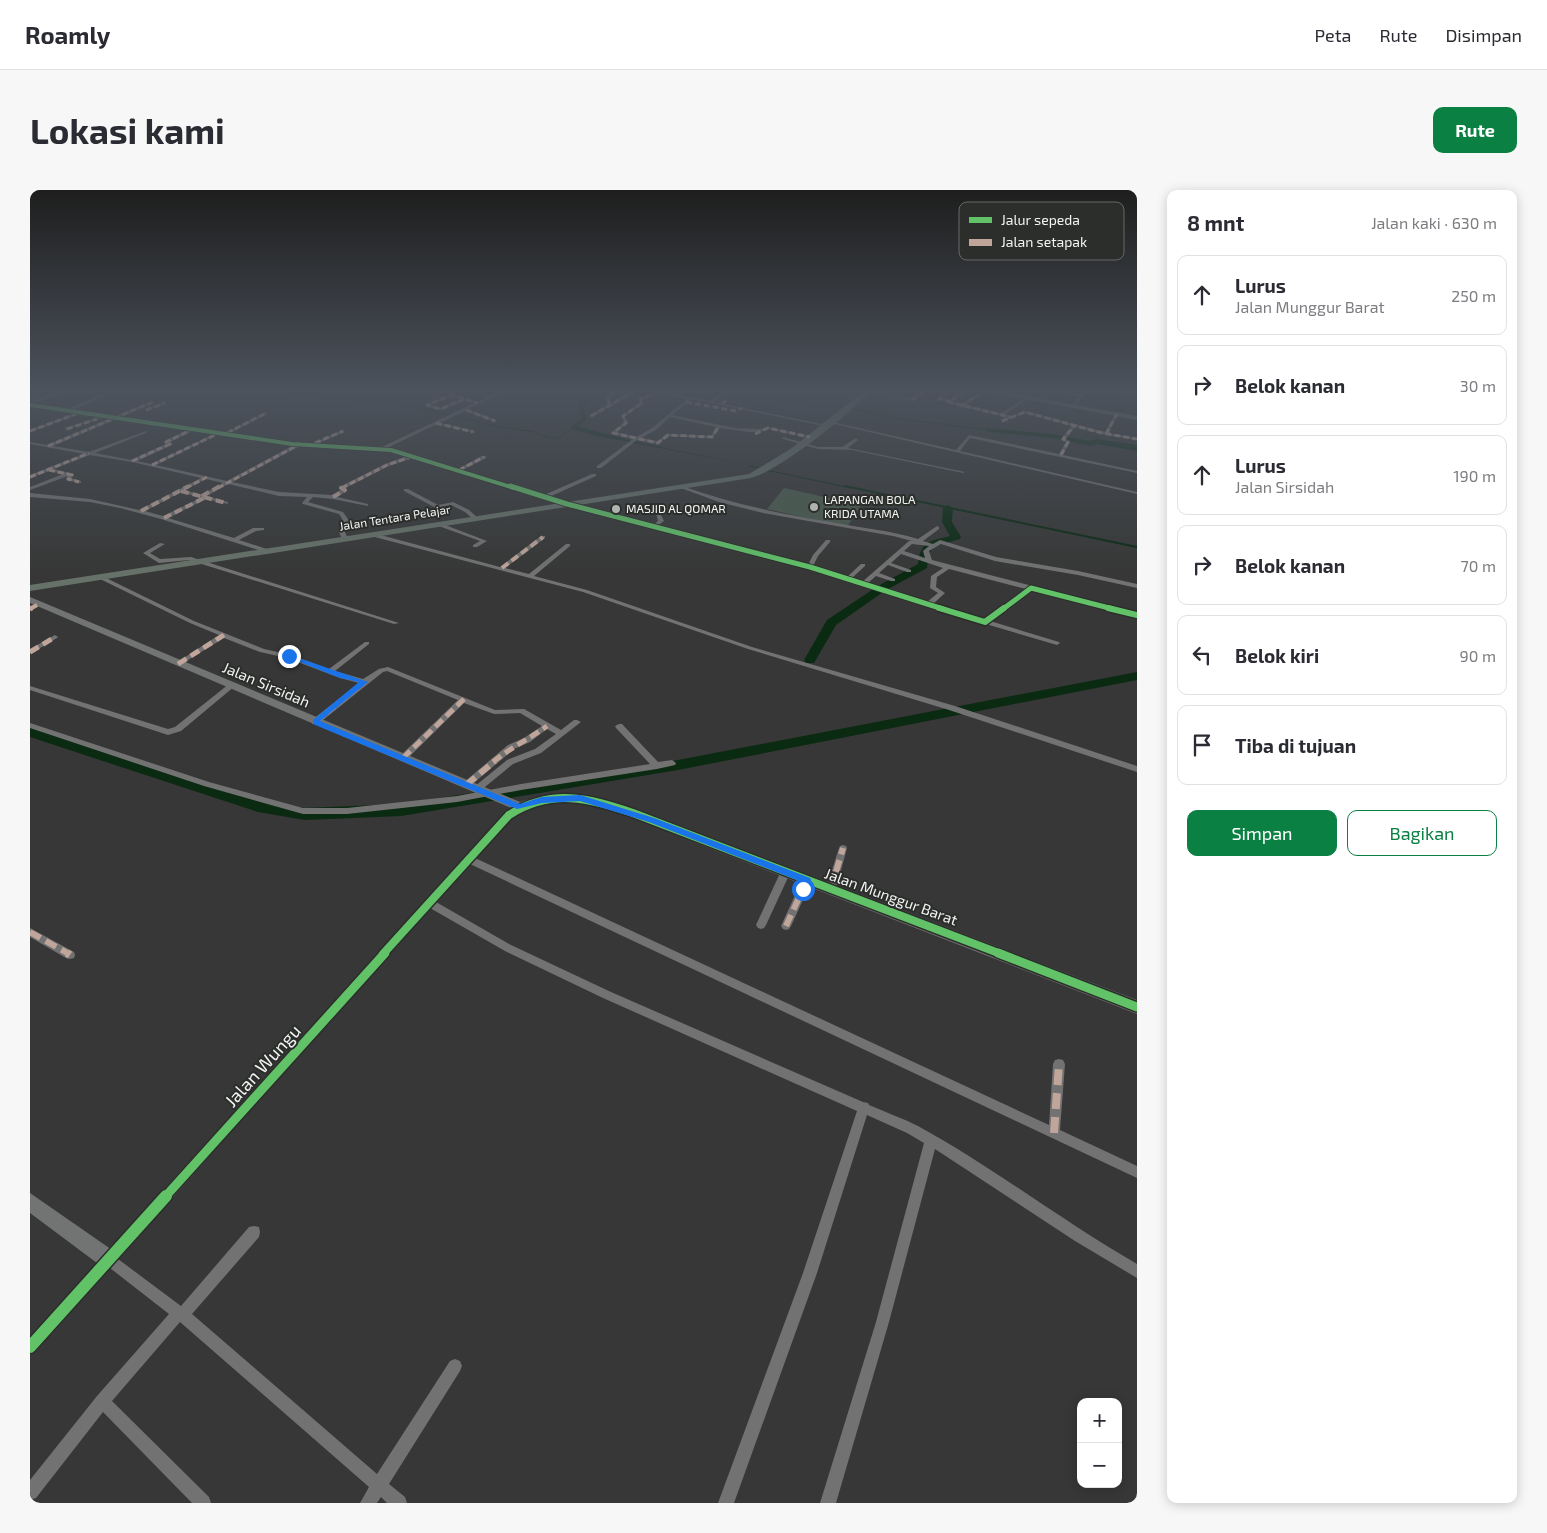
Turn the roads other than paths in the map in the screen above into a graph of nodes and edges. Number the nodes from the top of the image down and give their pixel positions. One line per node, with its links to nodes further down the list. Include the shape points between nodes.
1 (85, 452): 12 (street)
2 (150, 452): 16 (street)
3 (180, 452): 17 (street)
4 (284, 452): 28 (street)
5 (396, 452): 14 (street)
6 (618, 452): 18 (street)
7 (790, 452): 29 (highway, Jalan Tentara Pelajar, via 762,471 744,477)
8 (865, 452): 21 (street)
9 (957, 452): 33 (street)
10 (1048, 452): 13 (street)
11 (1062, 452): 13 (street)
12 (89, 453): 16 (street); 19 (street)
13 (1061, 455): 22 (street)
14 (413, 456): 20 (street); 38 (street, via 361,477 341,488 345,490)
15 (484, 457): 20 (street)
16 (132, 460): 17 (street)
17 (152, 465): 26 (street)
18 (599, 467)
19 (49, 470): 23 (street); 25 (street)
20 (459, 470): 37 (street)
21 (963, 472)
22 (1137, 472)
23 (68, 474): 27 (street, via 72,476 68,479); 30 (street)
24 (594, 475): 37 (street)
25 (30, 477)
26 (207, 478): 28 (street); 32 (street)
27 (79, 482)
28 (228, 482): 35 (street, via 279,494); 36 (street)
29 (680, 487): 41 (highway, Jalan Tentara Pelajar); 55 (street, via 762,511 888,532)
30 (30, 489)
31 (406, 490): 45 (street, via 438,507 451,503)
32 (181, 491): 36 (street); 43 (street)
33 (1137, 493)
34 (30, 495): 43 (street, via 90,500)
35 (311, 496): 38 (street); 52 (street, via 306,503 342,514 347,522 341,530)
36 (204, 497): 39 (street); 44 (street)
37 (544, 497): 41 (street)
38 (333, 498): 40 (street)
39 (226, 502)
40 (366, 504)
41 (567, 504): 45 (highway, Jalan Tentara Pelajar); 47 (street)
42 (675, 507): 47 (street, via 658,514 661,521)
43 (141, 512): 44 (street)
44 (164, 518): 53 (street)
45 (475, 518): 46 (highway, Jalan Tentara Pelajar)
46 (438, 524): 50 (highway, Jalan Tentara Pelajar); 59 (street, via 484,541)
47 (655, 525): 67 (street)
48 (937, 528): 55 (street)
49 (262, 529): 53 (street)
50 (373, 535): 52 (highway, Jalan Tentara Pelajar); 69 (street)
51 (543, 537): 69 (street)
52 (345, 539): 60 (highway, Jalan Tentara Pelajar)
53 (233, 541): 60 (street)
54 (828, 541): 67 (street)
55 (919, 541): 58 (street)
56 (162, 544): 64 (street, via 146,553 157,561 186,558)
57 (568, 545): 72 (street)
58 (929, 545): 61 (street, via 913,541); 63 (street, via 926,551); 77 (street, via 940,542 996,559)
59 (475, 546)
60 (268, 551): 64 (highway, Jalan Tentara Pelajar)
61 (900, 552): 62 (street); 65 (street)
62 (921, 559): 63 (street)
63 (928, 561): 68 (street)
64 (196, 562): 73 (highway, Jalan Tentara Pelajar); 85 (street)
65 (888, 563): 70 (street); 71 (street)
66 (863, 565): 74 (street)
67 (810, 567): 74 (street)
68 (948, 567): 79 (street); 82 (street, via 934,576 933,588 942,593)
69 (502, 568): 72 (street)
70 (909, 571)
71 (876, 573): 75 (street); 76 (street)
72 (531, 576): 106 (street)
73 (100, 577): 78 (highway, Jalan Tentara Pelajar); 86 (street)
74 (847, 580): 76 (street)
75 (893, 580)
76 (862, 585): 80 (street)
77 (1137, 586)
78 (30, 588)
79 (1031, 588): 83 (street); 84 (street)
80 (885, 592): 82 (street)
81 (33, 604): 91 (street, Jalan Sirsidah)
82 (927, 605): 84 (street)
83 (1137, 615)
84 (985, 622): 89 (street)
85 (396, 623)
86 (224, 635): 91 (street); 92 (street, via 262,651 289,656)
87 (55, 637): 90 (street)
88 (367, 643): 92 (street)
89 (1057, 643)
90 (30, 652)
91 (178, 664): 94 (street, Jalan Sirsidah)
92 (330, 672): 93 (street)
93 (364, 682): 96 (street, via 386,669); 97 (street)
94 (231, 686): 95 (street, via 178,729 168,732); 97 (street, Jalan Sirsidah)
95 (30, 688)
96 (464, 699): 100 (street, via 496,712 521,711); 103 (street)
97 (315, 722): 103 (street, Jalan Sirsidah)
98 (577, 722): 102 (street)
99 (30, 724): 108 (street, via 207,784 303,811 365,810 457,800)
100 (547, 726): 102 (street); 107 (street, via 510,747)
101 (619, 726): 105 (street)
102 (561, 734): 108 (street, via 538,751 513,760)
103 (403, 758): 107 (street, Jalan Sirsidah)
104 (672, 763): 105 (street)
105 (657, 766): 108 (street)
106 (1137, 769)
107 (466, 785): 108 (street, Jalan Sirsidah)
108 (485, 793): 109 (street, Jalan Sirsidah)
109 (520, 807): 111 (street, Jalan Wungu); 112 (street, Jalan Munggur Barat, via 542,800 591,800 666,825)
110 (843, 848): 114 (street)
111 (469, 859): 115 (street, Jalan Wungu); 123 (street)
112 (786, 872): 113 (street, Jalan Munggur Barat); 116 (street)
113 (807, 880): 114 (street, Jalan Munggur Barat); 117 (street)
114 (831, 889): 120 (street, Jalan Munggur Barat)
115 (430, 903): 122 (street, via 526,957); 128 (street, Jalan Wungu)
116 (761, 925)
117 (786, 926)
118 (30, 932): 119 (street)
119 (70, 955)
120 (1137, 1007)
121 (1058, 1064): 123 (street)
122 (864, 1107): 124 (street); 139 (street, via 810,1273)
123 (1054, 1133): 125 (street)
124 (931, 1140): 129 (street, via 1062,1227); 140 (street, via 857,1415)
125 (1137, 1172)
126 (30, 1202): 128 (street)
127 (254, 1232): 130 (street)
128 (108, 1259): 130 (street); 131 (street, Jalan Wungu)
129 (1137, 1271)
130 (181, 1314): 133 (street); 134 (street)
131 (30, 1347)
132 (455, 1366): 134 (street)
133 (102, 1401): 135 (street); 136 (street)
134 (378, 1485): 137 (street); 138 (street)
135 (30, 1492)
136 (203, 1503)
137 (368, 1503)
138 (399, 1503)
139 (726, 1503)
140 (828, 1503)

